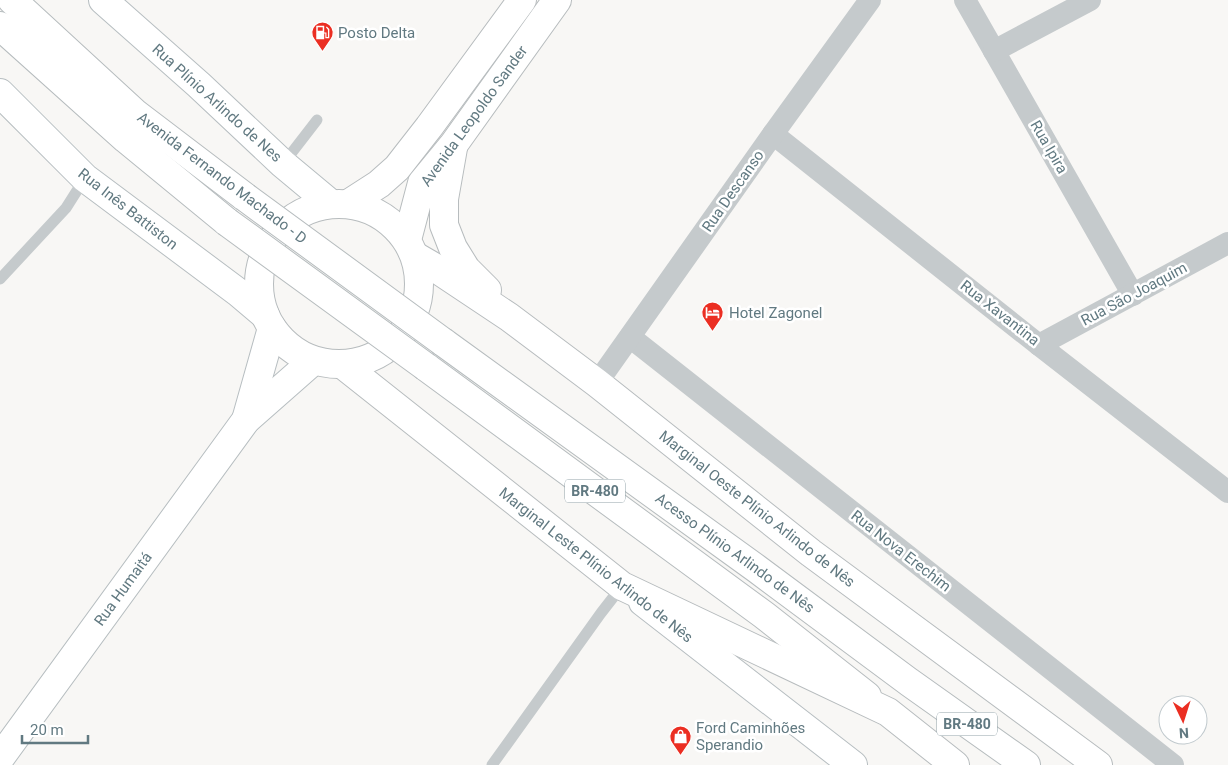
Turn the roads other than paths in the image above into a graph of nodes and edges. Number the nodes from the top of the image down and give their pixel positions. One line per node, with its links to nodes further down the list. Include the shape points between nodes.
1 (12, 0): 24 (main road, Avenida Fernando Machado - D, bridge, via 136,114)
2 (103, 0): 14 (main road, Rua Plínio Arlindo de Nes)
3 (522, 0): 16 (main road, Avenida Leopoldo Sander, via 397,168 379,184)
4 (557, 0): 13 (main road, Avenida Leopoldo Sander)
5 (870, 0): 12 (street, Rua Descanso)
6 (965, 0): 9 (street, Rua Ipira)
7 (1090, 0): 9 (street)
8 (0, 26): 32 (main road, Avenida Fernando Machado - D / BR-480, bridge, via 126,139 227,222 764,615)
9 (994, 51): 20 (street, Rua Ipira)
10 (0, 94): 15 (main road, Rua Inês Battiston)
11 (317, 120): 14 (lane)
12 (773, 134): 23 (street, Rua Descanso); 25 (street, Rua Xavantina)
13 (454, 144): 18 (main road, Avenida Leopoldo Sander, via 422,183); 21 (main road, via 444,199 444,225 466,269)
14 (284, 164): 16 (main road, Rua Plínio Arlindo de Nes)
15 (85, 178): 19 (lane, via 66,208); 22 (main road, Rua Inês Battiston, via 238,293)
16 (340, 204): 18 (main road, via 366,208 382,216 396,227); 22 (main road, via 313,208 297,216 272,240 260,269 259,284 260,300)
17 (1228, 243): 20 (street, Rua São Joaquim)
18 (411, 248): 21 (main road, Marginal Oeste Plínio Arlindo de Nês); 27 (main road, via 419,273 420,291 409,324 387,348 358,362)
19 (0, 279)
20 (1133, 294): 25 (street, Rua São Joaquim)
21 (509, 317): 28 (main road, Marginal Oeste Plínio Arlindo de Nês)
22 (269, 322): 26 (main road, via 282,340); 29 (main road, Rua Humaitá)
23 (630, 337): 28 (street, Rua Descanso); 39 (street, Rua Nova Erechim)
24 (444, 342): 37 (main road, Acesso Plínio Arlindo de Nês / BR-480)
25 (1039, 344): 30 (street, Rua Xavantina)
26 (313, 361): 27 (main road); 29 (main road, Rua Humaitá)
27 (342, 364): 31 (main road, Marginal Leste Plínio Arlindo de Nês)
28 (598, 383): 38 (main road, Marginal Oeste Plínio Arlindo de Nês, via 811,553)
29 (246, 420): 33 (main road, Rua Humaitá)
30 (1228, 492)
31 (622, 586): 32 (main road); 34 (lane); 35 (main road, Marginal Leste Plínio Arlindo de Nês)
32 (888, 712): 36 (main road, BR-480)
33 (0, 758)
34 (492, 765)
35 (853, 765)
36 (955, 765)
37 (1026, 765)
38 (1098, 765)
39 (1173, 765)

